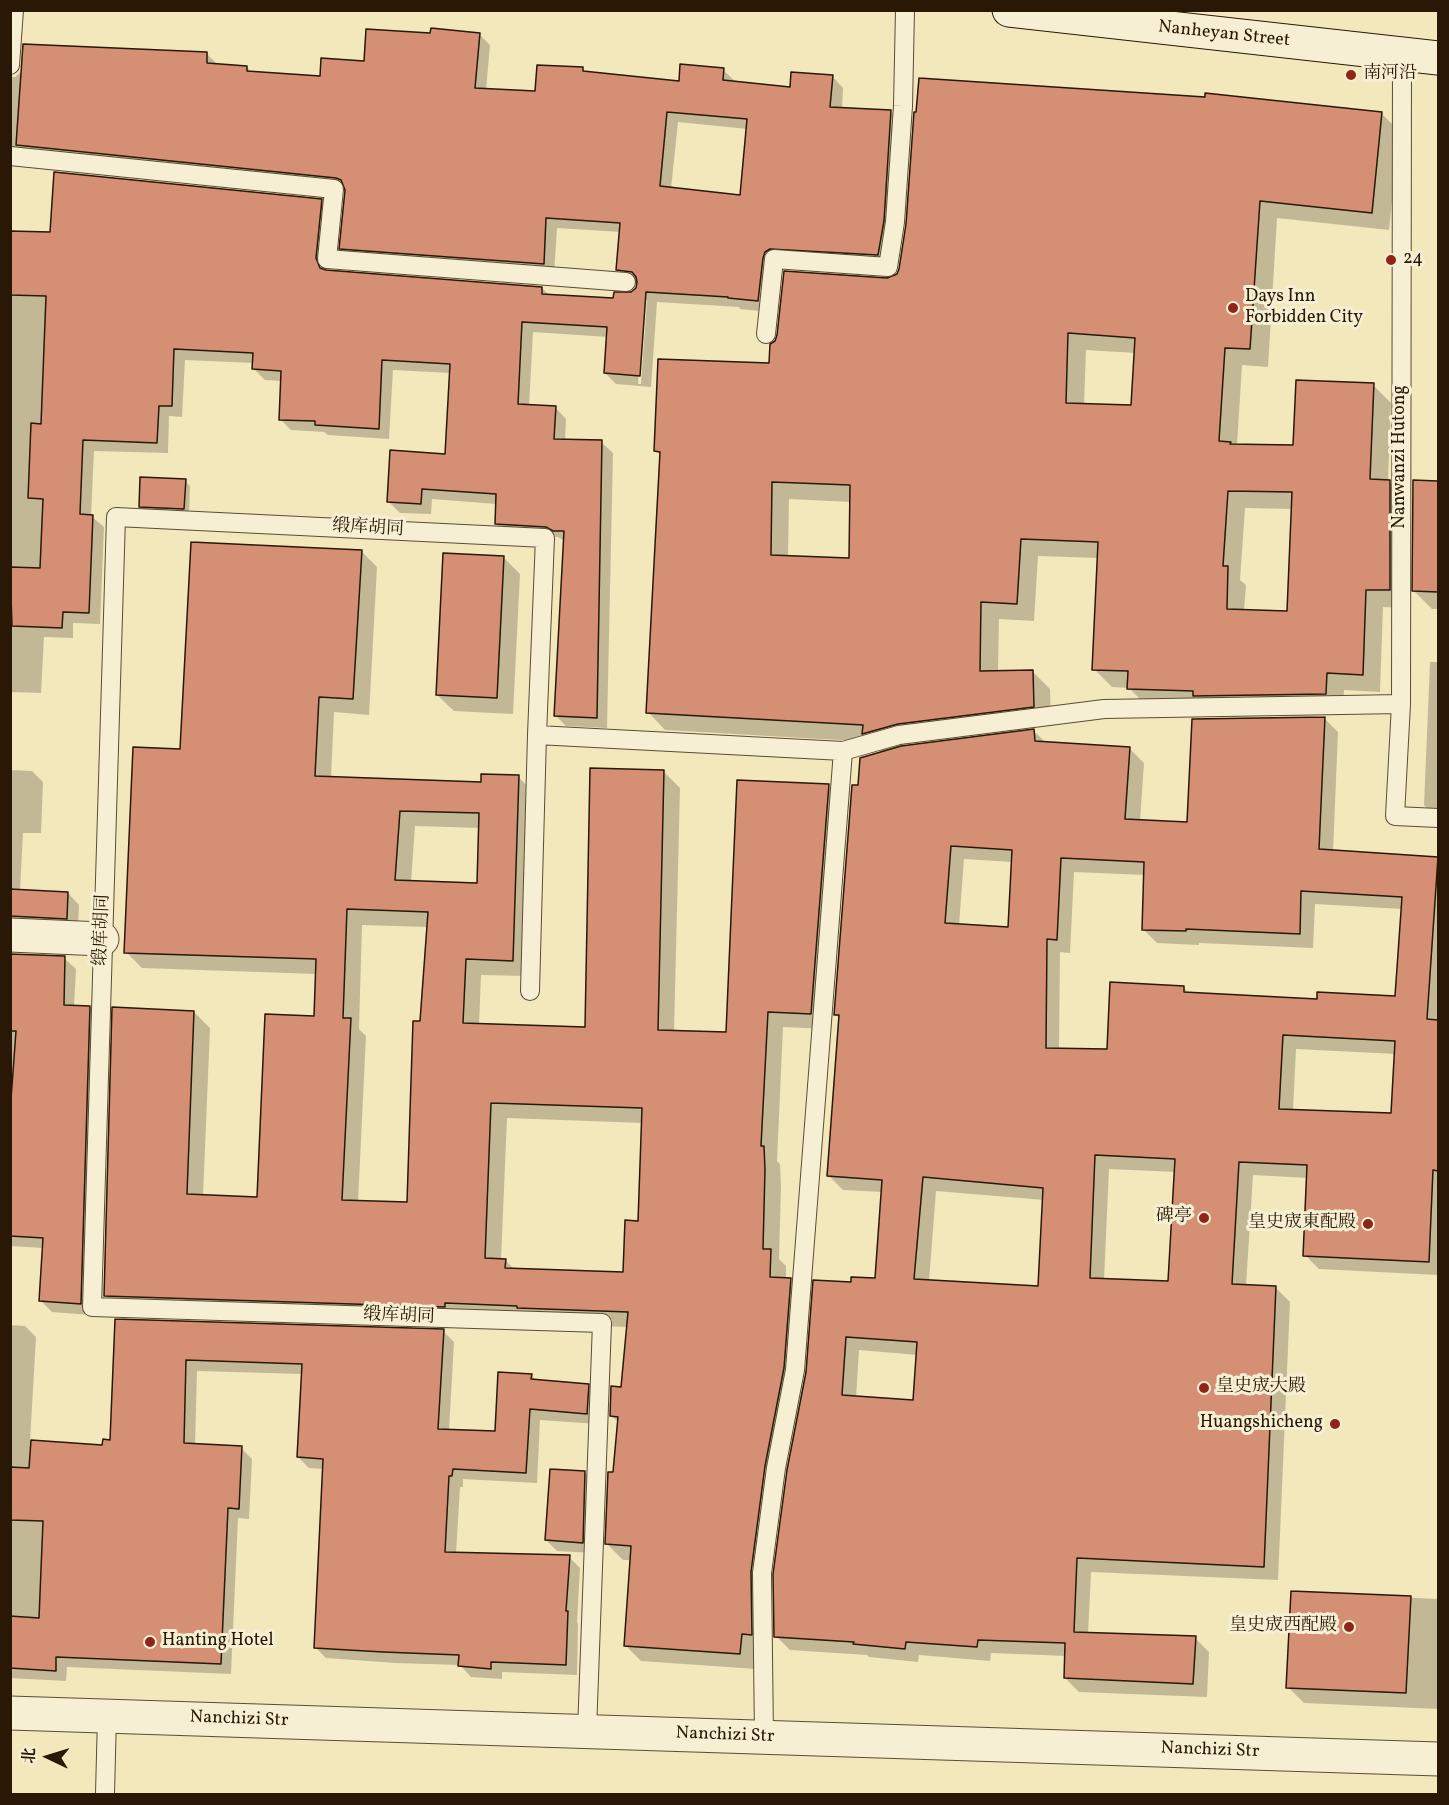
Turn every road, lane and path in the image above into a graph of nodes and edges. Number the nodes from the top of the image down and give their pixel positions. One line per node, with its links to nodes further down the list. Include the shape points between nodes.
1 (14, 10): 6 (lane)
2 (905, 10): 9 (lane, via 903,106 888,267 774,259)
3 (1009, 10): 4 (street, Nanheyan Street)
4 (1402, 55): 5 (street, Nanheyan Street); 10 (lane, Nanwanzi Hutong)
5 (1438, 58)
6 (10, 65)
7 (10, 156): 8 (lane, via 334,189 327,259)
8 (626, 282)
9 (766, 334)
10 (1401, 704): 12 (lane, via 1104,710 899,735); 13 (lane, Nanwanzi Hutong, via 1395,816)
11 (537, 735): 12 (lane); 15 (lane, 缎库胡同, via 545,537 116,517); 16 (lane, 缎库胡同)
12 (843, 751): 20 (lane, via 795,1370 776,1468 762,1574)
13 (1438, 818)
14 (10, 935): 15 (street)
15 (102, 939): 19 (lane, 缎库胡同, via 92,1307 602,1323)
16 (530, 991)
17 (10, 1713): 18 (street, Nanchizi Str)
18 (107, 1716): 19 (street, Nanchizi Str); 22 (lane)
19 (587, 1731): 20 (street, Nanchizi Str)
20 (764, 1737): 21 (street, Nanchizi Str)
21 (1438, 1759)
22 (105, 1794)

